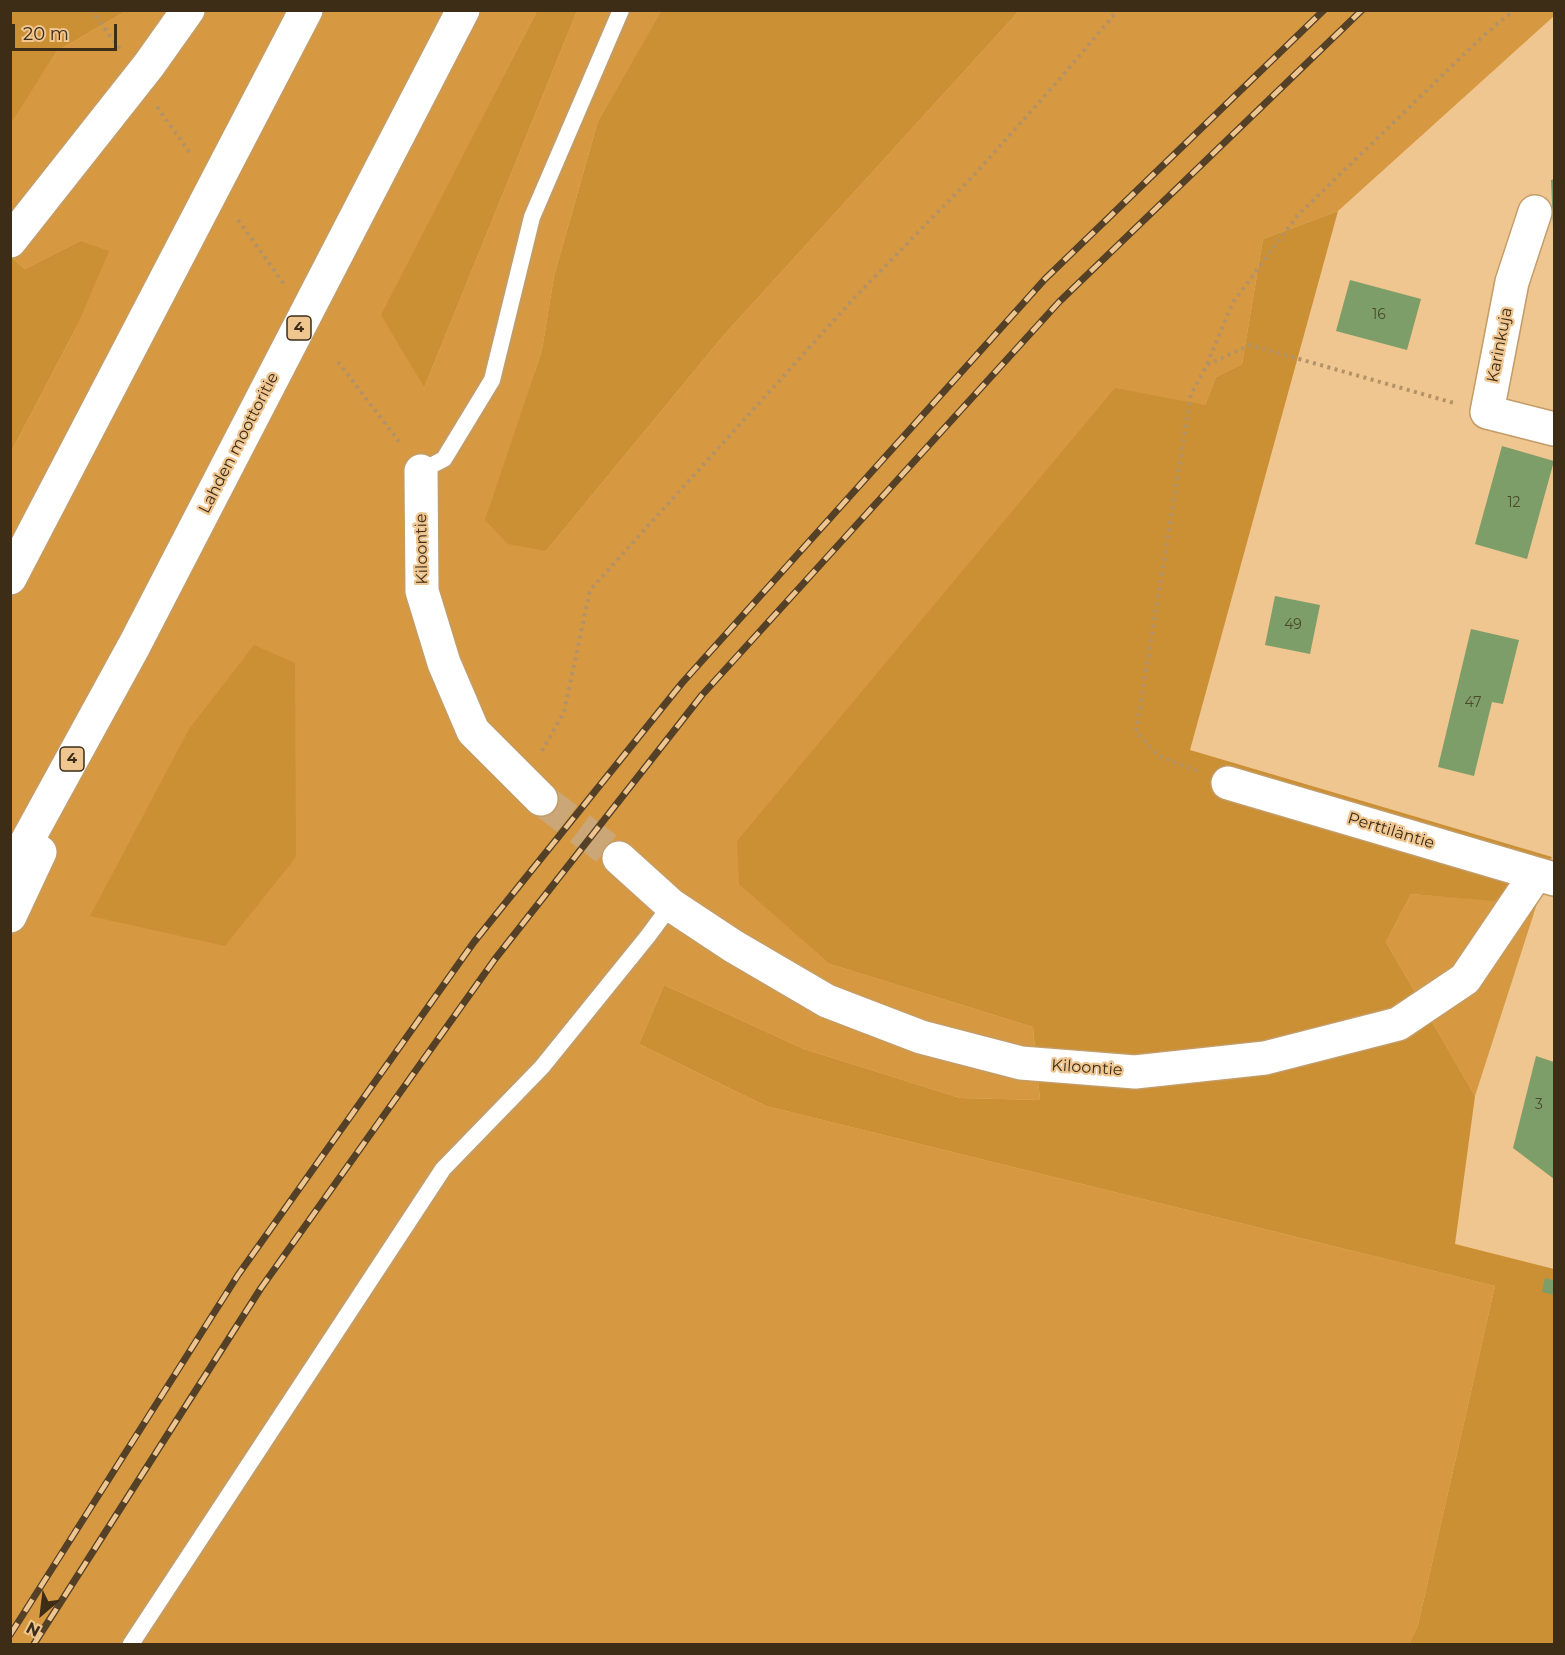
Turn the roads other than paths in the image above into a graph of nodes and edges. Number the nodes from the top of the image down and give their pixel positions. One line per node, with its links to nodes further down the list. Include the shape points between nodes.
1 (188, 10): 6 (main road)
2 (306, 10): 9 (main road)
3 (463, 10): 10 (main road, Lahden moottoritie / 4)
4 (621, 10): 8 (lane, via 532,217 492,380 444,459)
5 (1536, 212): 7 (main road, Karinkuja, via 1512,282 1486,411)
6 (10, 241)
7 (1554, 429)
8 (421, 471): 12 (main road, Kiloontie, via 422,591 444,663 474,730)
9 (10, 578)
10 (134, 646): 14 (main road, Lahden moottoritie / 4); 17 (main road)
11 (1228, 783): 15 (main road, Perttiläntie)
12 (532, 790)
13 (619, 858): 16 (main road, Kiloontie)
14 (10, 872)
15 (1545, 877): 16 (main road, Kiloontie, via 1465,979 1398,1024 1265,1058 1135,1072 1021,1063 921,1037 827,1001)
16 (671, 905): 18 (lane, via 542,1067 443,1169)
17 (10, 916)
18 (131, 1644)

